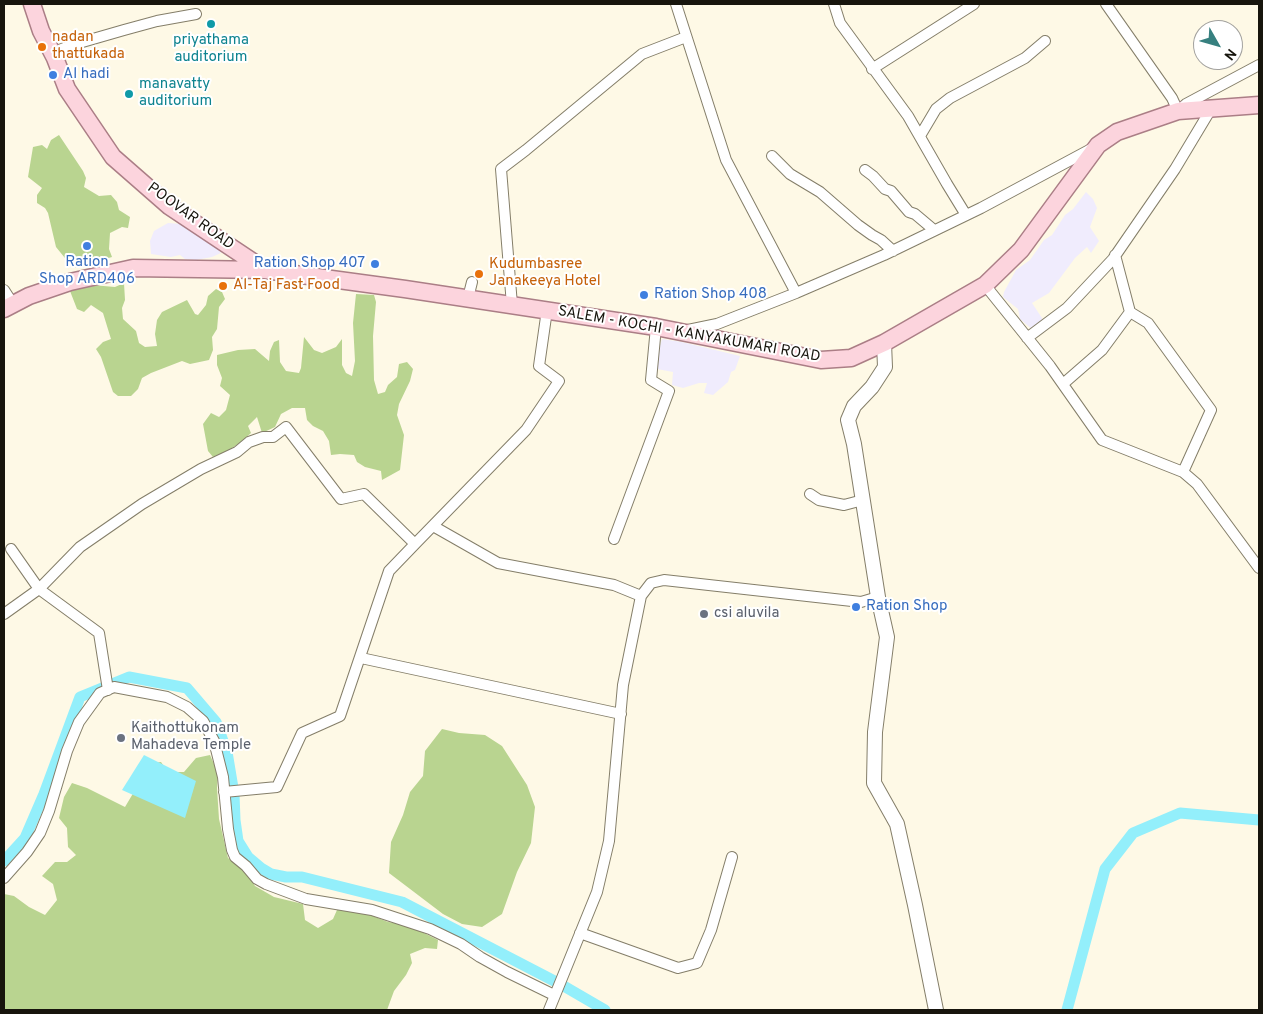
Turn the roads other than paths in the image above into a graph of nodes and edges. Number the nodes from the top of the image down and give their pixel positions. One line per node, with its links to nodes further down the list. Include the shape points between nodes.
1 (32, 4): 9 (main road, POOVAR ROAD)
2 (676, 4): 7 (street)
3 (834, 4): 11 (street, via 840,23)
4 (974, 4): 11 (street)
5 (1106, 4): 14 (street)
6 (196, 14): 9 (street, via 157,21)
7 (686, 37): 27 (street, via 726,160); 29 (street, via 642,54 500,168)
8 (1045, 41): 15 (street, via 1025,58 950,98 936,109)
9 (52, 53): 23 (main road, POOVAR ROAD, via 67,89 113,157 169,206)
10 (1259, 66): 14 (street)
11 (872, 68): 15 (street)
12 (1259, 105): 13 (main road, SALEM - KOCHI - KANYAKUMARI ROAD)
13 (1211, 108): 14 (main road, SALEM - KOCHI - KANYAKUMARI ROAD); 22 (street, via 1175,169)
14 (1178, 111): 16 (main road, SALEM - KOCHI - KANYAKUMARI ROAD, via 1117,132)
15 (920, 136): 19 (street)
16 (1098, 145): 19 (street); 25 (main road, SALEM - KOCHI - KANYAKUMARI ROAD, via 1021,250)
17 (772, 156): 21 (street)
18 (865, 170): 20 (street, via 909,212)
19 (966, 215): 20 (street)
20 (934, 230): 21 (street)
21 (893, 251): 27 (street)
22 (1115, 255): 32 (street); 35 (street, via 1067,308)
23 (265, 270): 28 (main road, SALEM - KOCHI - KANYAKUMARI ROAD); 30 (main road, SALEM - KOCHI - KANYAKUMARI ROAD, via 133,268 70,282)
24 (472, 282): 28 (street)
25 (985, 285): 35 (street); 36 (main road, SALEM - KOCHI - KANYAKUMARI ROAD)
26 (4, 290): 30 (street)
27 (796, 293): 34 (street, via 717,324)
28 (468, 298): 29 (main road, SALEM - KOCHI - KANYAKUMARI ROAD)
29 (512, 305): 31 (main road, SALEM - KOCHI - KANYAKUMARI ROAD)
30 (8, 307)
31 (547, 310): 33 (main road, SALEM - KOCHI - KANYAKUMARI ROAD); 41 (street, via 540,366 559,381 526,430)
32 (1130, 312): 37 (street, via 1102,350); 38 (street, via 1148,323 1211,410)
33 (656, 327): 34 (main road, SALEM - KOCHI - KANYAKUMARI ROAD); 42 (street, via 650,380 669,391)
34 (681, 331): 36 (main road, SALEM - KOCHI - KANYAKUMARI ROAD, via 821,360 851,358)
35 (1027, 338): 37 (street)
36 (884, 343): 40 (street, via 885,368 854,406 848,420)
37 (1062, 384): 38 (street, via 1102,440)
38 (1183, 472): 45 (street, via 1197,484)
39 (810, 494): 40 (street, via 819,500 844,505)
40 (863, 500): 48 (street)
41 (433, 526): 43 (street); 47 (street, via 498,563 614,585)
42 (614, 539)
43 (415, 544): 46 (street, via 364,494 340,499 286,428 274,438 249,442 237,452 142,504 80,547); 50 (street, via 389,571)
44 (11, 550): 46 (street)
45 (1259, 568)
46 (39, 589): 49 (street); 51 (street, via 99,633)
47 (641, 596): 48 (street, via 651,583 664,580 861,602); 52 (street, via 623,685)
48 (878, 597): 59 (street, via 887,637 875,732 874,783 897,824)
49 (4, 614)
50 (361, 658): 52 (street); 53 (street, via 340,716 302,733 277,787)
51 (108, 690): 53 (street, via 114,687 168,697 187,707 203,721 214,741); 55 (street, via 100,693 78,722 40,833)
52 (621, 714): 56 (street, via 609,842 597,892)
53 (225, 792): 57 (street, via 228,829 235,857 257,879 306,899 372,910 430,930)
54 (732, 857): 56 (street, via 697,963 678,968)
55 (4, 878)
56 (580, 933): 57 (street)
57 (554, 995): 58 (street)
58 (549, 1010)
59 (936, 1010)

